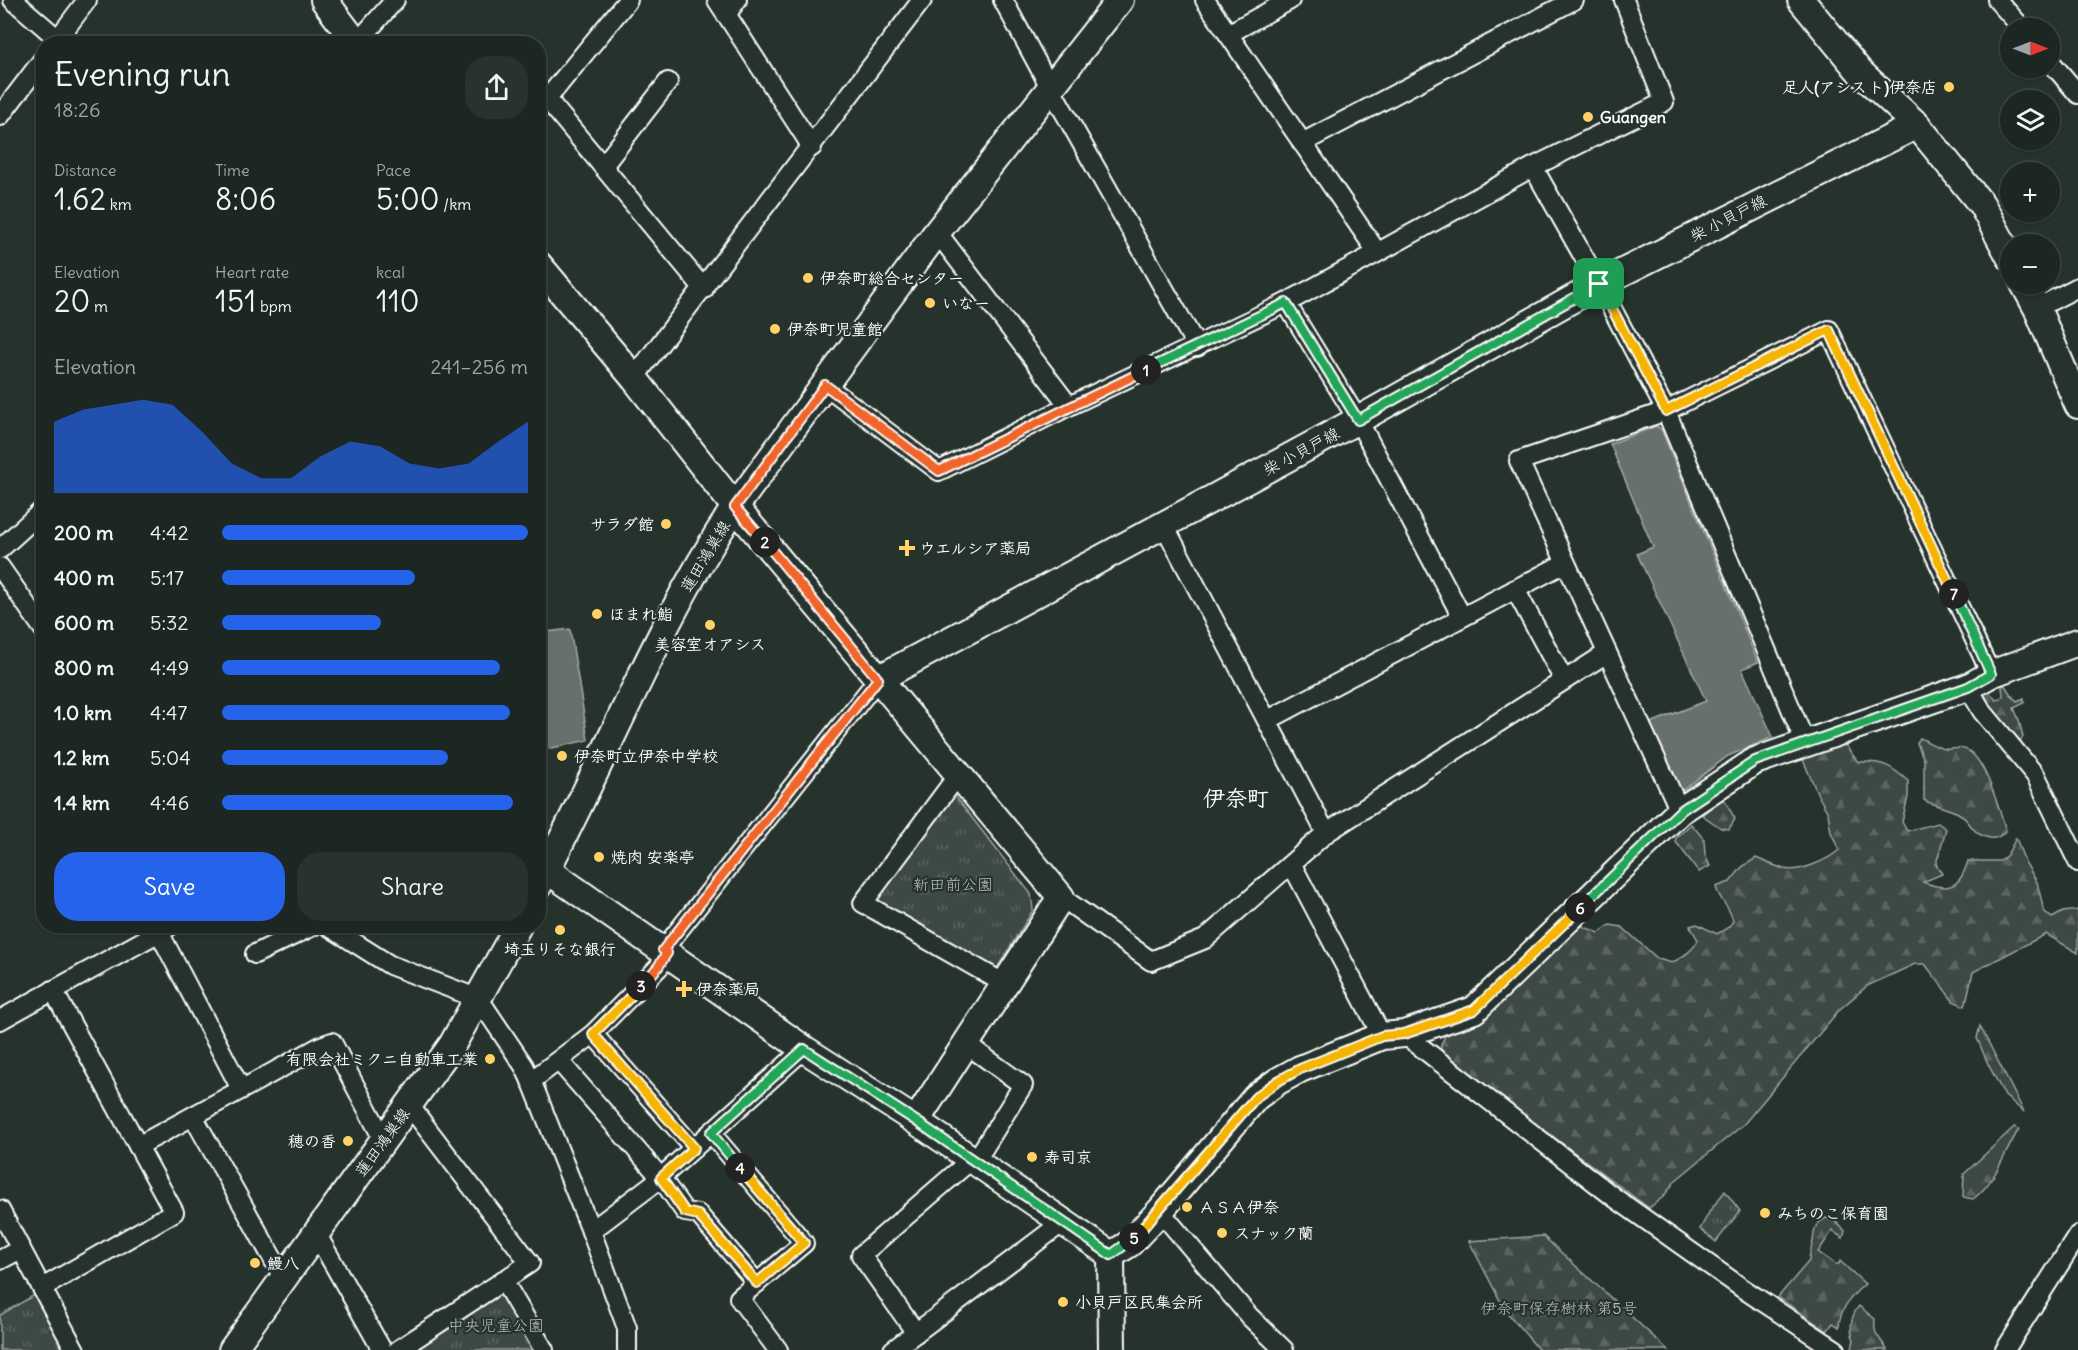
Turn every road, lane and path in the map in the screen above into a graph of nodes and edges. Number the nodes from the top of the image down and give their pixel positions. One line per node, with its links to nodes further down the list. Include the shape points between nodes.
1 (13, 0): 19 (street)
2 (87, 0): 20 (street)
3 (324, 0): 21 (street)
4 (395, 0): 22 (street)
5 (627, 0): 32 (street, via 547,99)
6 (737, 0): 16 (street)
7 (922, 0): 31 (street)
8 (1003, 0): 26 (street)
9 (1119, 0): 26 (street)
10 (1205, 0): 18 (street)
11 (1290, 0): 18 (street)
12 (1574, 0): 30 (street)
13 (1624, 0): 33 (street, via 1664,102)
14 (1997, 0): 17 (street)
15 (1806, 2): 29 (street, via 1860,72)
16 (721, 8): 31 (street)
17 (2013, 18)
18 (1228, 34): 30 (street)
19 (51, 36)
20 (60, 36)
21 (352, 36)
22 (363, 36)
23 (36, 69): 28 (street)
24 (2060, 73): 27 (street)
25 (668, 82): 32 (street)
26 (1050, 87): 34 (street); 44 (street)
27 (2078, 94)
28 (0, 116)
29 (1917, 125): 35 (street, via 1982,205); 38 (street, 柴 小貝戸線)
30 (1302, 143): 36 (street)
31 (812, 147): 40 (street)
32 (603, 166): 40 (street)
33 (1533, 167): 36 (street); 38 (street)
34 (937, 232): 46 (street); 48 (street)
35 (2000, 238)
36 (1377, 252): 42 (street)
37 (546, 274): 45 (street, 蓮田鴻巣線)
38 (1599, 284): 49 (street); 50 (street, 柴 小貝戸線)
39 (2078, 287): 43 (street)
40 (704, 289): 45 (street)
41 (2029, 294): 43 (street)
42 (1286, 303): 44 (street); 50 (street)
43 (2037, 308): 47 (street)
44 (1197, 346): 48 (street)
45 (634, 378): 51 (street, 蓮田鴻巣線)
46 (825, 385): 48 (street, via 939,471); 51 (street)
47 (2078, 405)
48 (1069, 406)
49 (1666, 411): 55 (street, via 1519,461); 62 (street, via 1829,330); 67 (street)
50 (1358, 420): 53 (street, 柴 小貝戸線); 58 (street)
51 (735, 507): 63 (street); 73 (street, 蓮田鴻巣線, via 676,602)
52 (36, 516): 54 (street)
53 (1164, 525): 63 (street, 柴 小貝戸線); 66 (street)
54 (0, 549)
55 (1565, 563): 57 (street); 61 (street)
56 (0, 567): 59 (street)
57 (1515, 589): 58 (street); 64 (street)
58 (1462, 617): 66 (street)
59 (36, 619)
60 (2078, 642): 62 (street)
61 (1607, 652): 64 (street); 69 (street)
62 (1991, 674): 65 (street)
63 (878, 679): 68 (street); 81 (street)
64 (1564, 680): 70 (street)
65 (1968, 687): 67 (street); 71 (street, via 1982,711 2036,776)
66 (1268, 720): 70 (street)
67 (1805, 742): 69 (street, via 1755,761)
68 (958, 775): 75 (street); 83 (street, via 863,903)
69 (1680, 811): 88 (street, via 1474,1010)
70 (1326, 833): 72 (street)
71 (2078, 862)
72 (1292, 865): 75 (street, via 1205,939 1152,961); 88 (street)
73 (546, 872)
74 (546, 880): 81 (street)
75 (1061, 897): 83 (street)
76 (158, 933): 84 (street)
77 (167, 933): 93 (street)
78 (298, 933): 82 (street)
79 (339, 933): 85 (street, via 390,965)
80 (514, 933): 85 (street, 蓮田鴻巣線)
81 (665, 952): 87 (street, via 658,967); 90 (street)
82 (255, 954)
83 (1005, 984): 89 (street)
84 (53, 990): 86 (street); 99 (street)
85 (479, 999): 92 (street); 94 (street, 蓮田鴻巣線)
86 (0, 1020)
87 (593, 1034): 91 (street); 100 (street)
88 (1393, 1035): 104 (street, via 1300,1069 1256,1097); 127 (street, via 1742,1288)
89 (966, 1044): 96 (street); 101 (street, via 1023,1085)
90 (804, 1049): 96 (street); 97 (street)
91 (559, 1061): 92 (street); 102 (street)
92 (531, 1081): 106 (street)
93 (242, 1089): 95 (street); 98 (street, via 332,1042)
94 (409, 1105): 98 (street, 蓮田鴻巣線); 113 (street, via 530,1263)
95 (193, 1116): 99 (street); 112 (street)
96 (916, 1121): 101 (street)
97 (711, 1133): 100 (street); 114 (street, via 804,1243)
98 (384, 1141): 107 (street, 蓮田鴻巣線)
99 (138, 1146): 115 (street, via 174,1212)
100 (694, 1148): 102 (street)
101 (973, 1160): 105 (street); 116 (street, via 861,1255)
102 (661, 1178): 106 (street); 114 (street, via 685,1212 698,1215)
103 (0, 1210): 109 (street)
104 (1160, 1211): 110 (street, via 1129,1244); 126 (street, via 1249,1316)
105 (1063, 1222): 110 (street); 116 (street)
106 (591, 1231): 122 (street, via 627,1328)
107 (316, 1233): 112 (street, 蓮田鴻巣線); 119 (street)
108 (2078, 1235): 128 (street)
109 (21, 1249): 111 (street); 115 (street)
110 (1111, 1255): 125 (street)
111 (0, 1260)
112 (283, 1277): 118 (street, 蓮田鴻巣線)
113 (503, 1280): 120 (street); 121 (street)
114 (757, 1283): 123 (street, via 739,1298)
115 (42, 1288): 117 (street)
116 (916, 1333): 124 (street)
117 (75, 1350)
118 (232, 1350)
119 (382, 1350)
120 (398, 1350)
121 (544, 1350)
122 (627, 1350)
123 (778, 1350)
124 (893, 1350)
125 (1112, 1350)
126 (1284, 1350)
127 (1836, 1350)
128 (2005, 1350)

